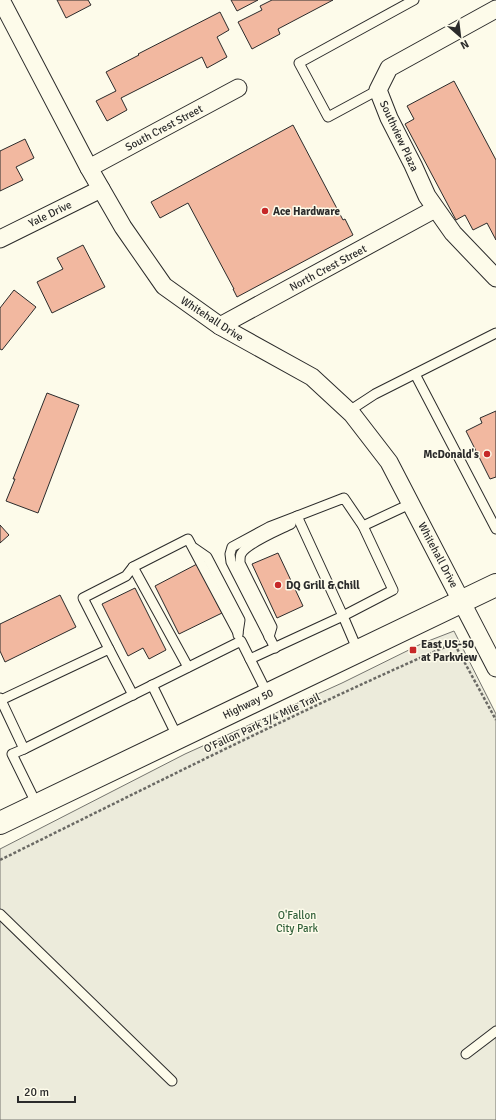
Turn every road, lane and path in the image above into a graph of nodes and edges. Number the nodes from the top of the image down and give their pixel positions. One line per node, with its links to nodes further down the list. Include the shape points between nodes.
1 (1, 0): 6 (street, Whitehall Drive)
2 (414, 0): 5 (lane, via 299,63 328,117)
3 (496, 9): 5 (street, Southview Plaza, via 389,68)
4 (238, 88): 6 (street, South Crest Street)
5 (378, 90): 8 (street, Southview Plaza, via 389,118)
6 (90, 168): 7 (street, Whitehall Drive)
7 (101, 188): 9 (street, Yale Drive); 11 (street, Whitehall Drive, via 123,227 164,286)
8 (435, 209): 10 (street, Southview Plaza, via 452,233); 11 (street, North Crest Street)
9 (0, 239)
10 (496, 278)
11 (220, 326): 14 (street, Whitehall Drive, via 312,377)
12 (494, 338): 13 (lane)
13 (415, 374): 14 (lane, via 375,394); 18 (lane)
14 (349, 411): 15 (street, Whitehall Drive, via 389,462)
15 (410, 504): 17 (lane); 21 (street, Whitehall Drive)
16 (295, 517): 17 (lane, via 344,498); 22 (lane); 24 (lane, via 269,527 232,547 230,554 231,562)
17 (363, 526): 22 (lane, via 393,590)
18 (496, 529)
19 (133, 567): 23 (lane, via 188,539); 25 (lane, via 126,576 83,598); 28 (lane)
20 (496, 586): 21 (main road, Highway 50)
21 (462, 602): 26 (main road, Highway 50); 29 (street, Whitehall Drive)
22 (343, 616): 24 (lane); 26 (lane)
23 (239, 637): 27 (lane); 28 (lane)
24 (275, 648): 27 (lane)
25 (109, 649): 31 (lane); 33 (lane)
26 (358, 651): 32 (main road, Highway 50)
27 (250, 659): 32 (lane)
28 (188, 667): 30 (lane)
29 (496, 668)
30 (152, 685): 31 (lane); 35 (lane)
31 (133, 695): 36 (lane)
32 (268, 695): 35 (main road, Highway 50)
33 (1, 699): 36 (lane)
34 (496, 720): 39 (path, O'Fallon Park 3/4 Mile Trail, via 454,644 249,737)
35 (178, 738): 37 (main road, Highway 50)
36 (24, 749): 37 (lane, via 12,754)
37 (37, 805): 38 (main road, Highway 50)
38 (0, 823)
39 (0, 860)
40 (0, 914): 43 (lane)
41 (496, 1031): 42 (lane)
42 (466, 1054)
43 (172, 1081)

